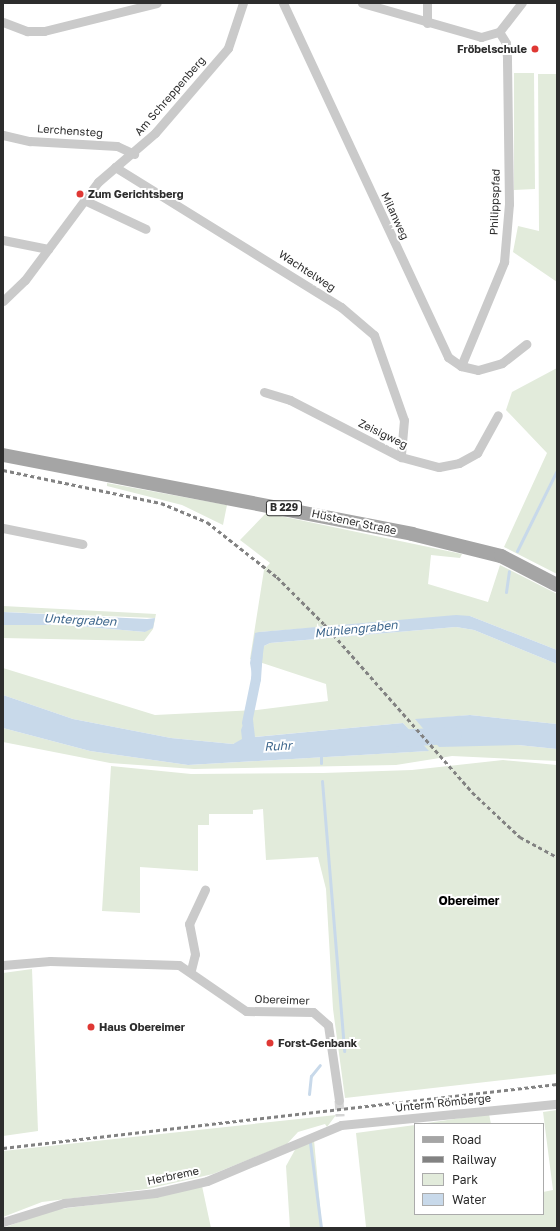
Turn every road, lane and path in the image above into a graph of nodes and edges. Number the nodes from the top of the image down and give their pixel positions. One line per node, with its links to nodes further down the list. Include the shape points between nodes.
1 (157, 3): 7 (street, via 44,31 27,31)
2 (244, 3): 11 (street, Am Schreppenberg, via 228,48)
3 (283, 3): 19 (street, Milanweg, via 448,357)
4 (362, 3): 8 (street)
5 (427, 3): 8 (street)
6 (522, 3): 9 (street)
7 (3, 22)
8 (428, 23): 9 (street, via 481,37)
9 (499, 32): 19 (street, Philippspfad, via 506,43 507,58 509,204 504,262)
10 (3, 135): 11 (street, Lerchensteg, via 30,141 117,146)
11 (134, 154): 12 (street, Am Schreppenberg)
12 (115, 167): 13 (street, Am Schreppenberg); 23 (street, Wachtelweg, via 197,221 216,228 353,315 374,335 404,420)
13 (84, 200): 14 (street); 16 (street, Am Schreppenberg)
14 (146, 229)
15 (3, 240): 16 (street)
16 (48, 249): 17 (street, Am Schreppenberg, via 19,287)
17 (3, 301)
18 (526, 344): 19 (street, via 502,363 478,370)
19 (461, 366)
20 (264, 392): 23 (street, Zeisigweg, via 290,400)
21 (498, 415): 23 (street, Zeisigweg, via 477,453 459,463 439,467)
22 (3, 455): 26 (main road, Hüstener Straße / B 229, via 412,534 502,556)
23 (401, 457)
24 (3, 528): 25 (street)
25 (82, 544)
26 (557, 585)
27 (205, 890): 29 (street, via 189,924 195,954)
28 (3, 965): 29 (street, Obereimer, via 50,961 163,964)
29 (191, 970): 30 (street, Obereimer, via 246,1011 305,1011 324,1019 330,1031)
30 (339, 1100)
31 (557, 1104): 33 (street, Unterm Römberge)
32 (340, 1116): 33 (street)
33 (341, 1126): 34 (street, Herbreme, via 207,1181 155,1193 64,1203)
34 (3, 1222)

